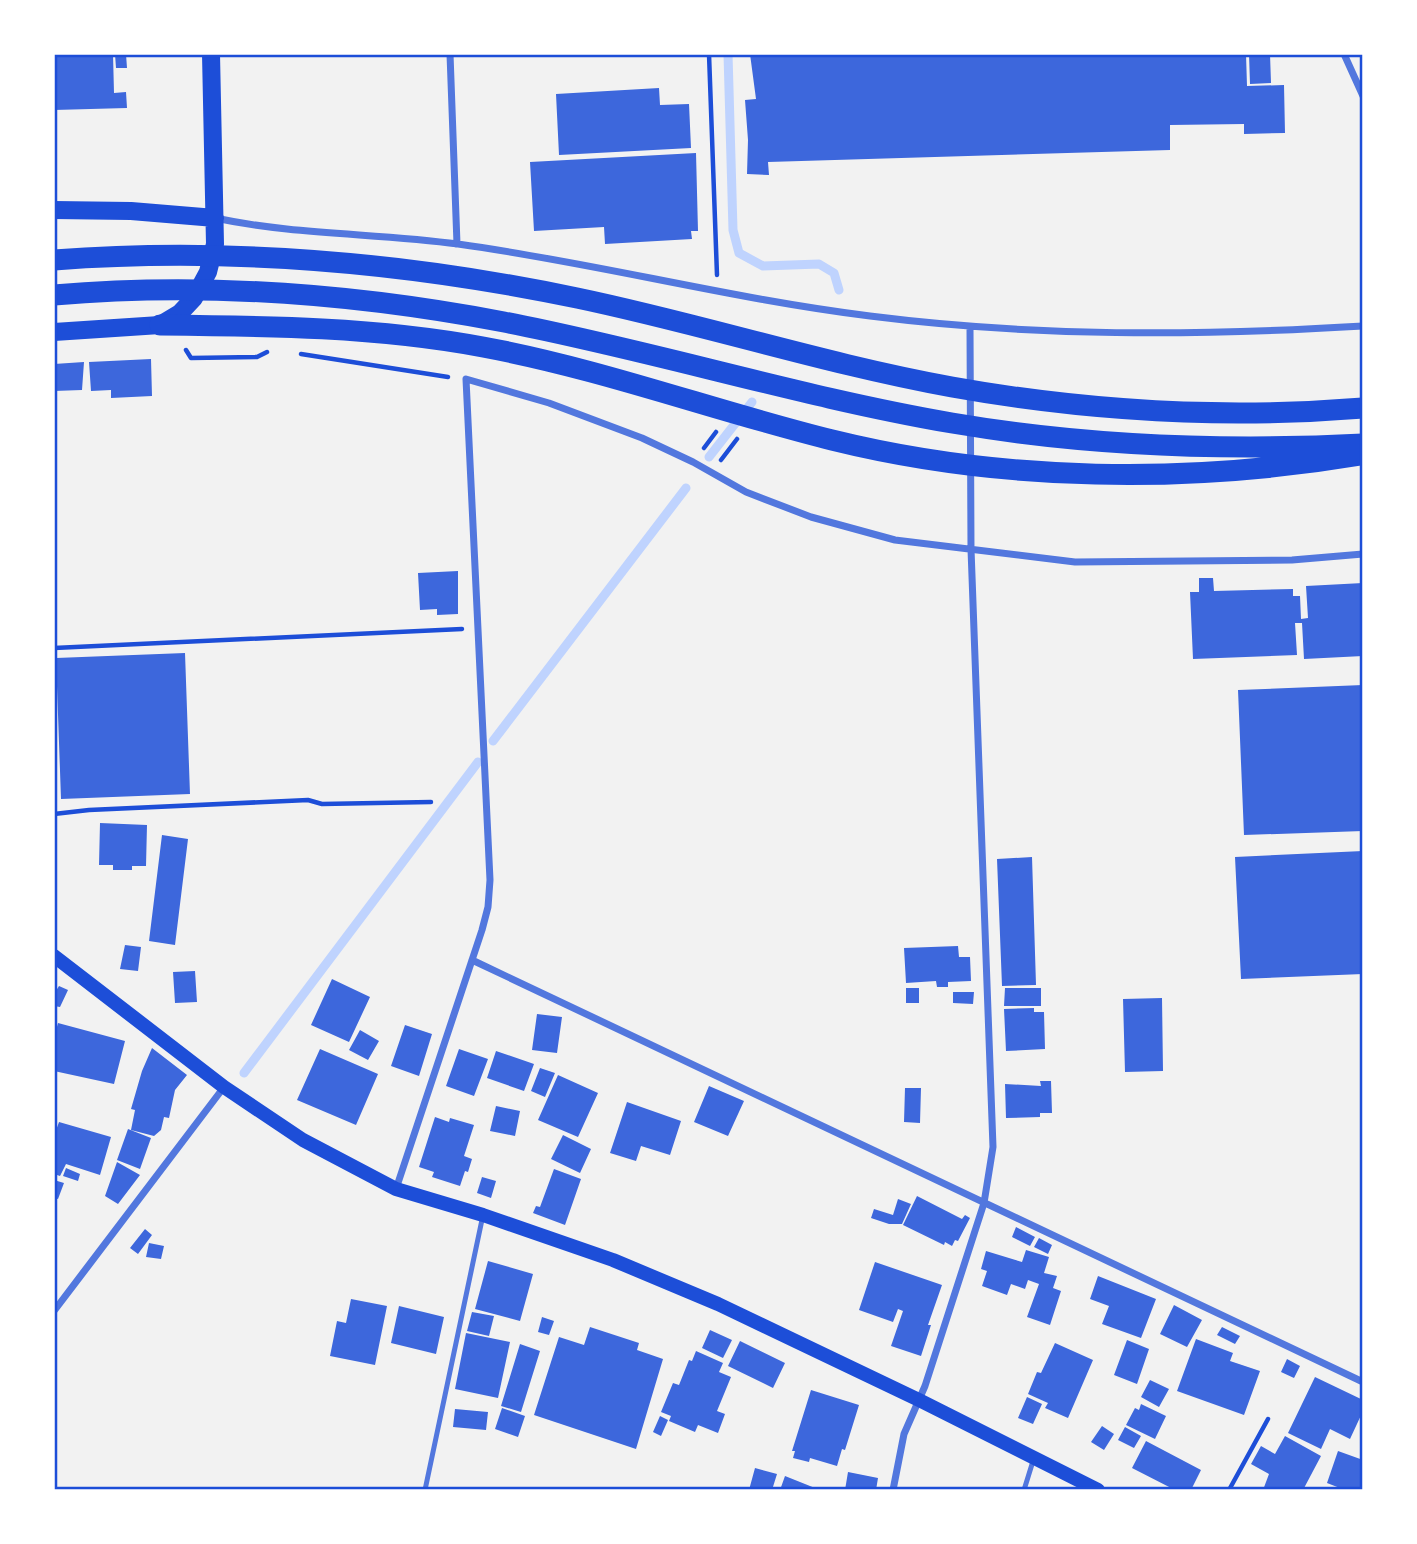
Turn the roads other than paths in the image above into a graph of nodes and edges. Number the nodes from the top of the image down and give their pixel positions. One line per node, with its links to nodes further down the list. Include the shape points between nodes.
1 (211, 54): 6 (main road)
2 (450, 54): 7 (street)
3 (1344, 54): 4 (street)
4 (1363, 96)
5 (54, 210): 6 (main road)
6 (215, 218): 7 (street, via 260,227); 10 (main road, via 208,272 187,306)
7 (457, 244): 12 (street, via 867,316)
8 (54, 260): 14 (highway, via 222,255 440,274 577,298 886,373 1016,397 1251,413)
9 (54, 295): 15 (highway, via 226,290 363,300 504,322 883,410 1009,431 1127,443 1248,448)
10 (160, 325): 13 (main road); 16 (highway, via 349,330 484,347 603,373 845,443 1000,469 1152,473 1311,464)
11 (1363, 326): 12 (street, via 1144,335)
12 (970, 327): 17 (street)
13 (54, 332)
14 (1363, 408)
15 (1363, 444)
16 (1363, 455)
17 (971, 549): 18 (street, via 1075,562 1292,560); 20 (street, via 895,540 810,517 746,492 642,438 467,379 490,880 488,907); 23 (street, via 993,1147)
18 (1363, 554)
19 (54, 956): 21 (main road)
20 (472, 960): 22 (street); 23 (street)
21 (224, 1087): 22 (main road, via 303,1140); 25 (street)
22 (396, 1189): 24 (main road)
23 (985, 1203): 26 (street); 27 (street)
24 (483, 1215): 27 (main road, via 694,1294); 29 (lane)
25 (54, 1311)
26 (1363, 1382)
27 (919, 1400): 28 (main road); 30 (street, via 904,1434)
28 (1034, 1458): 31 (lane); 32 (main road)
29 (425, 1490)
30 (893, 1490)
31 (1024, 1490)
32 (1098, 1490)

